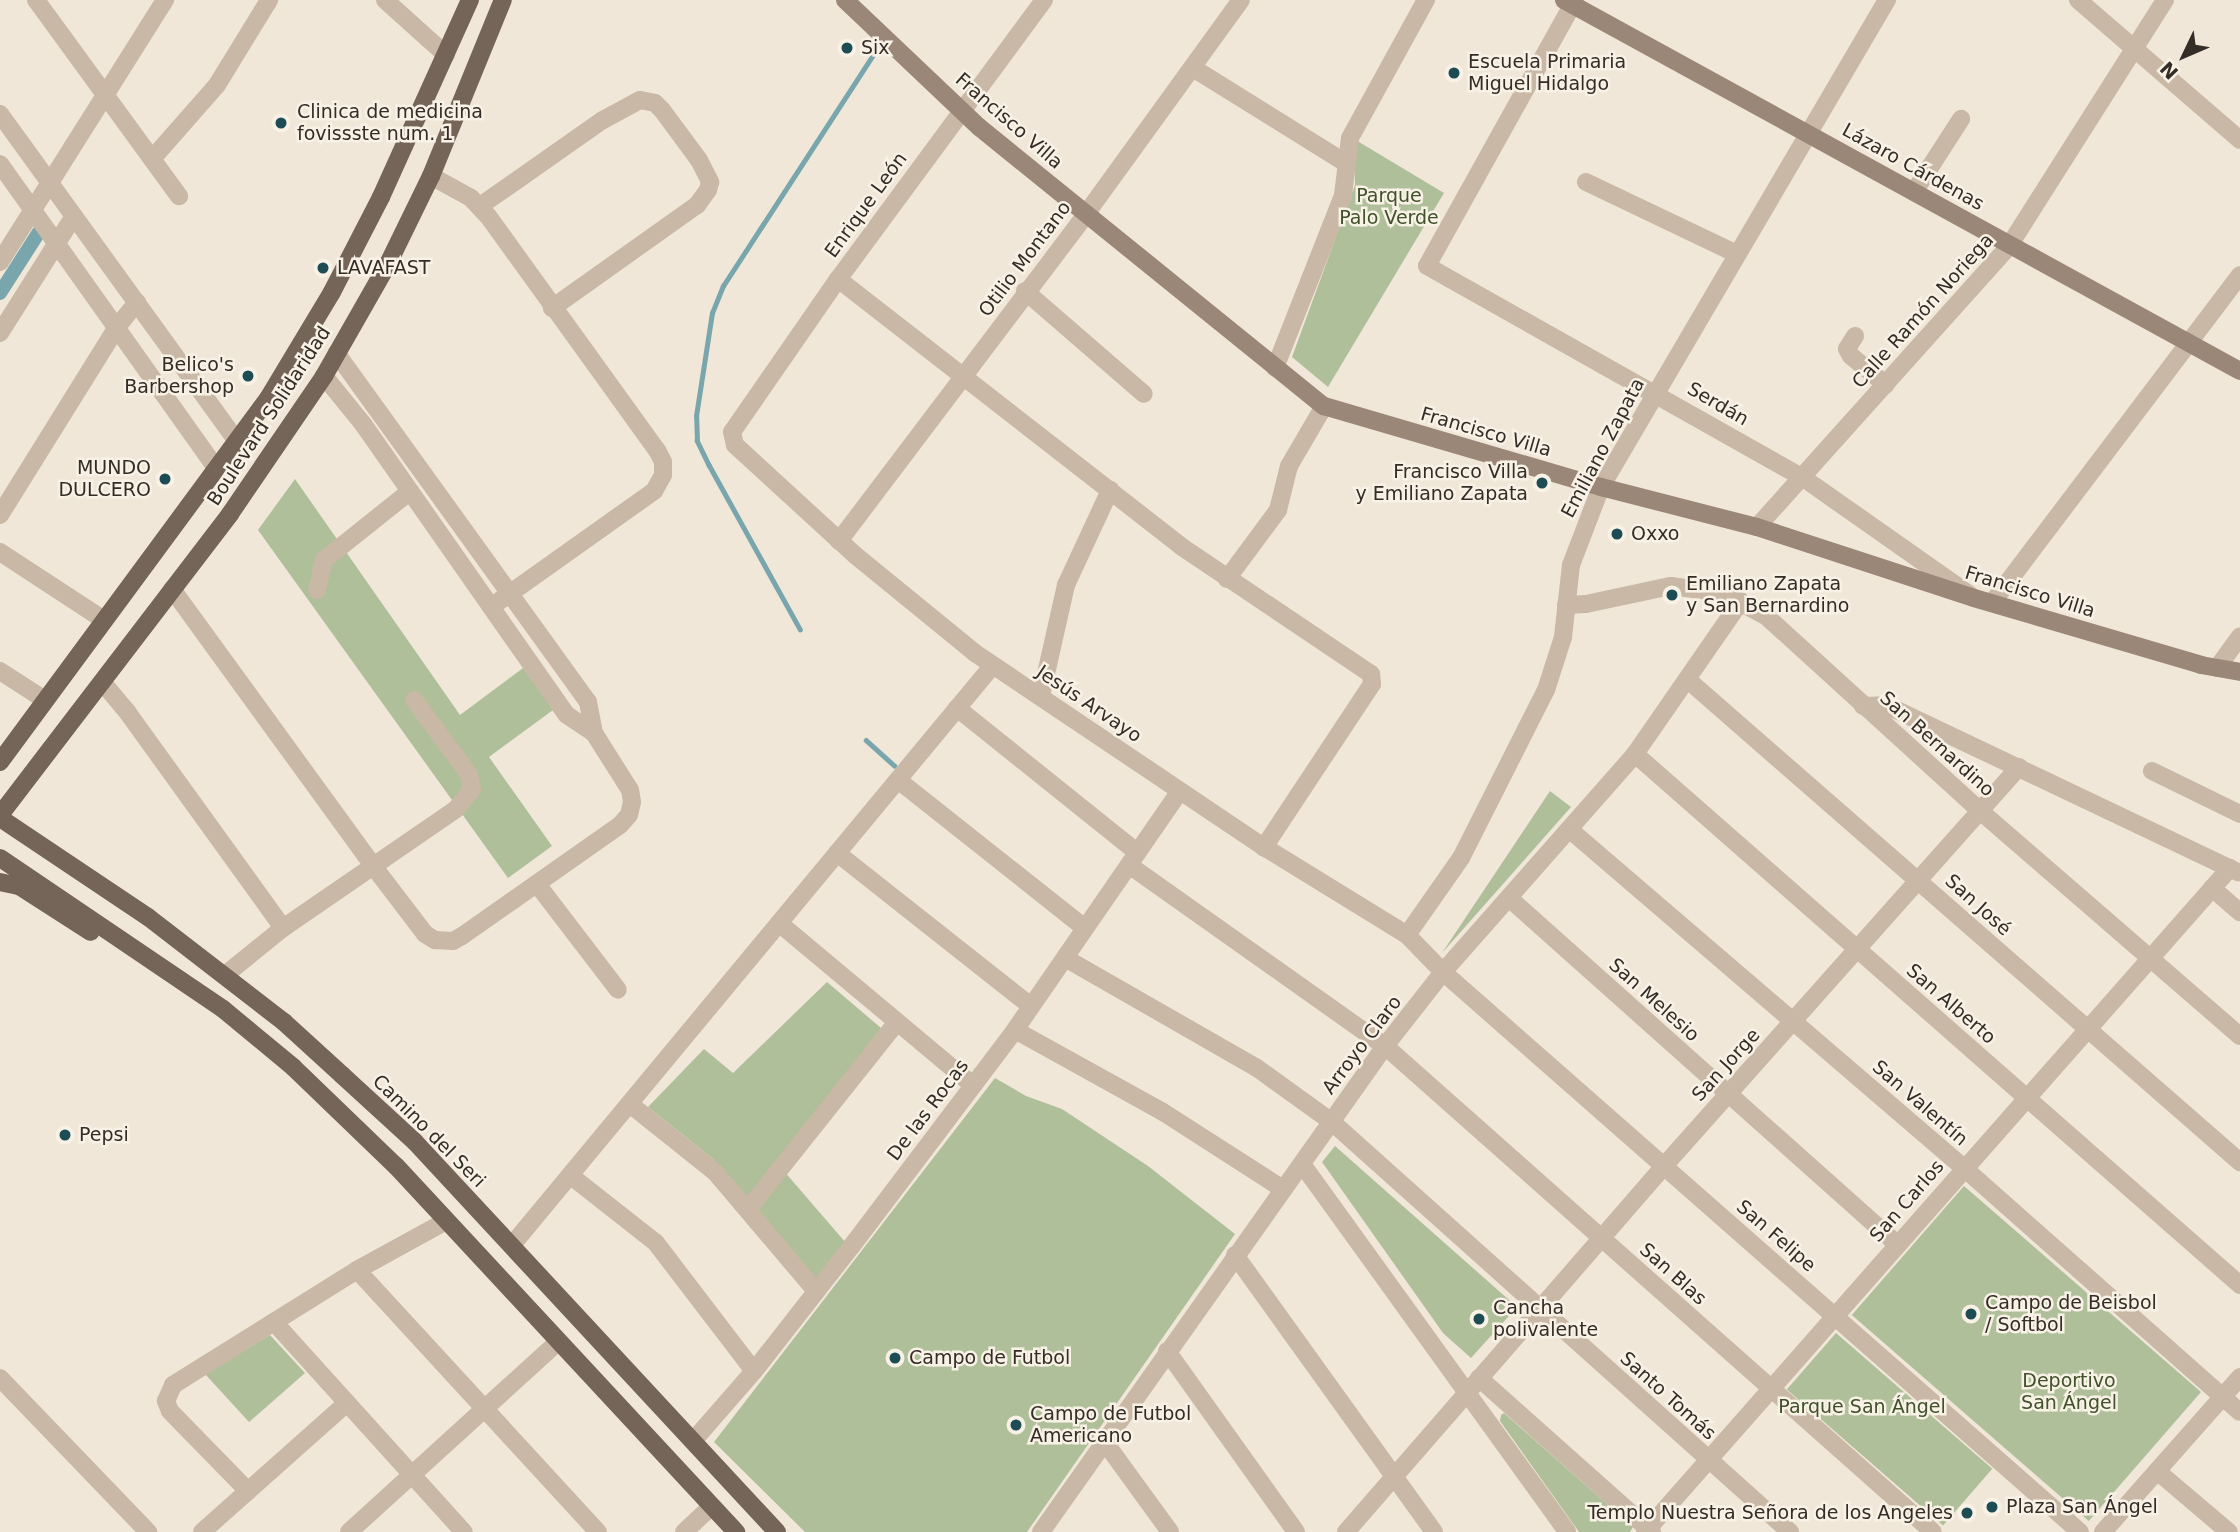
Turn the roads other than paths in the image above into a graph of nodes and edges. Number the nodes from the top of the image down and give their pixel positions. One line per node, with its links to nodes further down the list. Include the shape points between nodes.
1 (36, 0): 18 (street)
2 (269, 0): 24 (street, via 217,85)
3 (385, 0): 16 (street)
4 (470, 0): 16 (main road, Boulevard Solidaridad)
5 (503, 0): 27 (main road, Boulevard Solidaridad)
6 (845, 0): 19 (main road, Francisco Villa)
7 (1044, 0): 19 (street, Enrique León)
8 (1241, 0): 17 (street, Otilio Montano)
9 (1426, 0): 26 (street, via 1354,126)
10 (2078, 0): 15 (street)
11 (2165, 0): 15 (street, Calle Ramón Noriega)
12 (1571, 2): 22 (main road, Lázaro Cárdenas); 55 (street, Serdán, via 1426,262 1428,268)
13 (1883, 2): 22 (street, Emiliano Zapata)
14 (159, 3): 18 (street)
15 (2134, 50): 23 (street); 37 (street, Calle Ramón Noriega)
16 (446, 55): 61 (main road, Boulevard Solidaridad, via 332,292)
17 (1193, 68): 26 (street); 34 (street, Otilio Montano)
18 (105, 95): 24 (street); 28 (street)
19 (961, 110): 34 (main road, Francisco Villa); 41 (street, Enrique León)
20 (0, 114): 28 (street)
21 (1961, 119): 30 (street)
22 (1809, 133): 30 (main road, Lázaro Cárdenas); 38 (street, Emiliano Zapata)
23 (2240, 140)
24 (152, 159): 31 (street)
25 (0, 163): 33 (street)
26 (1347, 164): 50 (street, via 1338,209)
27 (431, 176): 32 (street); 49 (main road, Boulevard Solidaridad)
28 (50, 182): 33 (street); 35 (street)
29 (1586, 182): 38 (street)
30 (1914, 192): 37 (main road, Lázaro Cárdenas)
31 (179, 196)
32 (480, 206): 44 (street); 44 (street, via 603,120 640,100 662,110 699,160 710,182 697,205)
33 (32, 208): 36 (street); 39 (street)
34 (1086, 214): 42 (street, Otilio Montano); 50 (main road, Francisco Villa)
35 (75, 216): 36 (street); 43 (street)
36 (57, 242): 45 (street); 46 (street)
37 (2009, 246): 48 (main road, Lázaro Cárdenas); 54 (street, Calle Ramón Noriega)
38 (1737, 254): 55 (street, Emiliano Zapata)
39 (0, 262)
40 (2240, 275): 48 (street)
41 (838, 279): 52 (street); 60 (street, Enrique León, via 732,432)
42 (1025, 291): 52 (street, Otilio Montano); 56 (street)
43 (137, 302): 45 (street); 61 (street)
44 (552, 308): 74 (street, via 657,450 663,475 654,491 632,509)
45 (117, 327): 62 (street); 67 (street)
46 (0, 333)
47 (1855, 336): 54 (street, via 1847,349 1851,356)
48 (2187, 343): 51 (main road, Lázaro Cárdenas); 75 (street)
49 (337, 353): 53 (main road, Boulevard Solidaridad); 58 (street)
50 (1275, 368): 57 (main road, Francisco Villa)
51 (2240, 371)
52 (964, 375): 65 (street); 69 (street, Otilio Montano)
53 (324, 376): 59 (street); 72 (main road, Boulevard Solidaridad, via 255,479)
54 (1886, 385): 63 (street, Calle Ramón Noriega)
55 (1656, 392): 63 (street, Serdán); 64 (street, Emiliano Zapata)
56 (1144, 394)
57 (1324, 406): 64 (main road, Francisco Villa); 71 (street, via 1289,466 1278,510)
58 (379, 410): 59 (street); 74 (street)
59 (363, 424): 66 (street)
60 (733, 440): 69 (street, Jesús Arvayo)
61 (237, 442): 62 (main road, Boulevard Solidaridad)
62 (217, 469): 79 (main road, Boulevard Solidaridad)
63 (1802, 477): 68 (street, Calle Ramón Noriega); 75 (street, Serdán)
64 (1601, 487): 68 (main road, Francisco Villa); 77 (street, Emiliano Zapata, via 1570,565)
65 (1110, 490): 71 (street); 87 (street, via 1066,585)
66 (408, 493): 73 (street, via 324,560); 78 (street)
67 (0, 515)
68 (1757, 527): 75 (main road, Francisco Villa)
69 (839, 541): 81 (street, Jesús Arvayo)
70 (0, 552): 79 (street)
71 (1227, 579): 103 (street, via 1366,668 1372,678)
72 (172, 589): 86 (main road, Boulevard Solidaridad); 107 (street)
73 (317, 590)
74 (510, 593): 78 (street); 92 (street, via 588,702)
75 (1983, 600): 82 (main road, Francisco Villa)
76 (1741, 601): 77 (street, San Bernardino, via 1722,593 1671,586); 85 (street, Arroyo Claro); 90 (street, San Bernardino, via 1766,616)
77 (1566, 606): 118 (street, Emiliano Zapata, via 1558,661 1532,718 1461,858)
78 (491, 607): 92 (street, via 568,715)
79 (104, 620): 88 (main road, Boulevard Solidaridad)
80 (2240, 636): 82 (street)
81 (993, 665): 87 (street, Jesús Arvayo); 91 (street)
82 (2217, 668): 84 (main road, Francisco Villa)
83 (0, 671): 88 (street)
84 (2240, 672)
85 (1688, 680): 93 (street, Arroyo Claro); 109 (street, San José)
86 (103, 683): 101 (main road, Boulevard Solidaridad); 116 (street)
87 (1041, 696): 98 (street, Jesús Arvayo)
88 (45, 700): 94 (main road, Boulevard Solidaridad)
89 (414, 700): 107 (street, via 469,774 472,790 456,809)
90 (1863, 706): 95 (street, via 1885,705); 99 (street, San Bernardino)
91 (957, 708): 97 (street); 106 (street, San Blas)
92 (594, 733): 111 (street, via 629,790 628,815)
93 (1635, 754): 102 (street, Arroyo Claro); 119 (street, San Alberto)
94 (0, 762)
95 (2019, 767): 99 (street, San Jorge); 108 (street)
96 (2152, 771): 100 (street)
97 (898, 780): 104 (street); 117 (street)
98 (1179, 792): 103 (street, Jesús Arvayo); 106 (street, De las Rocas)
99 (1979, 810): 109 (street, San Jorge); 122 (street, San Bernardino)
100 (2240, 814)
101 (0, 817): 124 (main road, Camino del Seri, via 129,903)
102 (1569, 829): 113 (street, Arroyo Claro); 127 (street, San Valentín)
103 (1264, 847): 118 (street, Jesús Arvayo)
104 (837, 853): 115 (street); 126 (street)
105 (0, 858): 120 (main road)
106 (1133, 859): 117 (street, De las Rocas); 132 (street, San Blas)
107 (374, 867): 111 (street, via 425,934 446,942); 116 (street)
108 (2235, 870): 112 (street, San Carlos)
109 (1917, 879): 119 (street, San Jorge); 130 (street, San José)
110 (0, 882): 120 (main road, via 19,886 100,938)
111 (537, 884): 125 (street)
112 (2212, 888): 114 (street); 122 (street, San Carlos)
113 (1509, 898): 123 (street, Arroyo Claro); 134 (street, San Melesio)
114 (2240, 912)
115 (779, 923): 128 (street); 136 (street)
116 (283, 928): 124 (street)
117 (1086, 928): 121 (street, De las Rocas)
118 (1407, 935): 123 (street, Jesús Arvayo)
119 (1856, 950): 127 (street, San Jorge); 135 (street, San Alberto)
120 (151, 958): 145 (main road, via 293,1067)
121 (1065, 958): 126 (street, De las Rocas); 137 (street, Santo Tomás, via 1257,1068)
122 (2150, 960): 130 (street, San Carlos); 131 (street, San Bernardino)
123 (1443, 972): 132 (street, Arroyo Claro); 140 (street, San Felipe)
124 (225, 975): 147 (main road, Camino del Seri, via 415,1142)
125 (618, 990)
126 (1031, 1006): 129 (street, De las Rocas)
127 (1792, 1021): 134 (street, San Jorge); 141 (street, San Valentín)
128 (896, 1023): 133 (street); 144 (street)
129 (1015, 1030): 133 (street, De las Rocas); 143 (street, via 1163,1112)
130 (2087, 1031): 135 (street, San Carlos); 138 (street, San José)
131 (2240, 1036)
132 (1385, 1046): 137 (street, Arroyo Claro); 146 (street, San Blas)
133 (973, 1085): 152 (street, De las Rocas)
134 (1728, 1094): 140 (street, San Jorge); 148 (street, San Melesio)
135 (2027, 1097): 141 (street, San Carlos); 151 (street, San Alberto)
136 (631, 1105): 142 (street); 144 (street, via 689,1149)
137 (1332, 1122): 139 (street, Arroyo Claro); 153 (street, Santo Tomás)
138 (2240, 1162)
139 (1302, 1164): 143 (street, Arroyo Claro); 163 (street)
140 (1664, 1166): 146 (street, San Jorge); 154 (street, San Felipe)
141 (1964, 1168): 148 (street, San Carlos); 164 (street, San Valentín)
142 (571, 1176): 147 (street); 158 (street, via 656,1242)
143 (1283, 1189): 149 (street, Arroyo Claro)
144 (749, 1208): 152 (street)
145 (446, 1221): 150 (street); 156 (main road)
146 (1601, 1238): 153 (street, San Jorge); 162 (street, San Blas)
147 (512, 1245): 168 (main road, Camino del Seri)
148 (1898, 1245): 154 (street, San Carlos)
149 (1235, 1255): 157 (street, Arroyo Claro); 173 (street)
150 (357, 1269): 155 (street); 166 (street)
151 (2240, 1284)
152 (817, 1290): 158 (street, De las Rocas)
153 (1539, 1309): 161 (street, San Jorge); 170 (street, Santo Tomás)
154 (1835, 1315): 162 (street, San Carlos); 193 (street, San Felipe)
155 (274, 1322): 165 (street); 174 (street, via 167,1393 170,1411)
156 (557, 1343): 166 (street); 175 (main road)
157 (1167, 1351): 169 (street, Arroyo Claro); 187 (street)
158 (754, 1371): 168 (street, De las Rocas)
159 (2240, 1377): 164 (street)
160 (0, 1378): 177 (street)
161 (1479, 1378): 163 (street, San Jorge); 176 (street)
162 (1771, 1389): 170 (street, San Carlos); 192 (street, San Blas)
163 (1467, 1393): 173 (street, San Jorge); 190 (street)
164 (2223, 1397): 167 (street, San Valentín); 171 (street)
165 (347, 1403): 172 (street); 174 (street)
166 (485, 1409): 172 (street); 181 (street)
167 (2240, 1412)
168 (693, 1441): 184 (main road, Camino del Seri)
169 (1104, 1441): 185 (street, Arroyo Claro); 186 (street)
170 (1707, 1460): 176 (street, San Carlos); 191 (street, Santo Tomás)
171 (2157, 1471): 194 (street); 195 (street)
172 (412, 1475): 179 (street); 180 (street)
173 (1393, 1477): 188 (street, San Jorge); 189 (street)
174 (248, 1491): 178 (street)
175 (712, 1506): 182 (street); 183 (main road)
176 (1648, 1531)
177 (148, 1532)
178 (202, 1532)
179 (349, 1532)
180 (464, 1532)
181 (598, 1532)
182 (684, 1532)
183 (736, 1532)
184 (777, 1532)
185 (1041, 1532)
186 (1170, 1532)
187 (1297, 1532)
188 (1346, 1532)
189 (1434, 1532)
190 (1567, 1532)
191 (1790, 1532)
192 (1933, 1532)
193 (2080, 1532)
194 (2103, 1532)
195 (2229, 1532)

